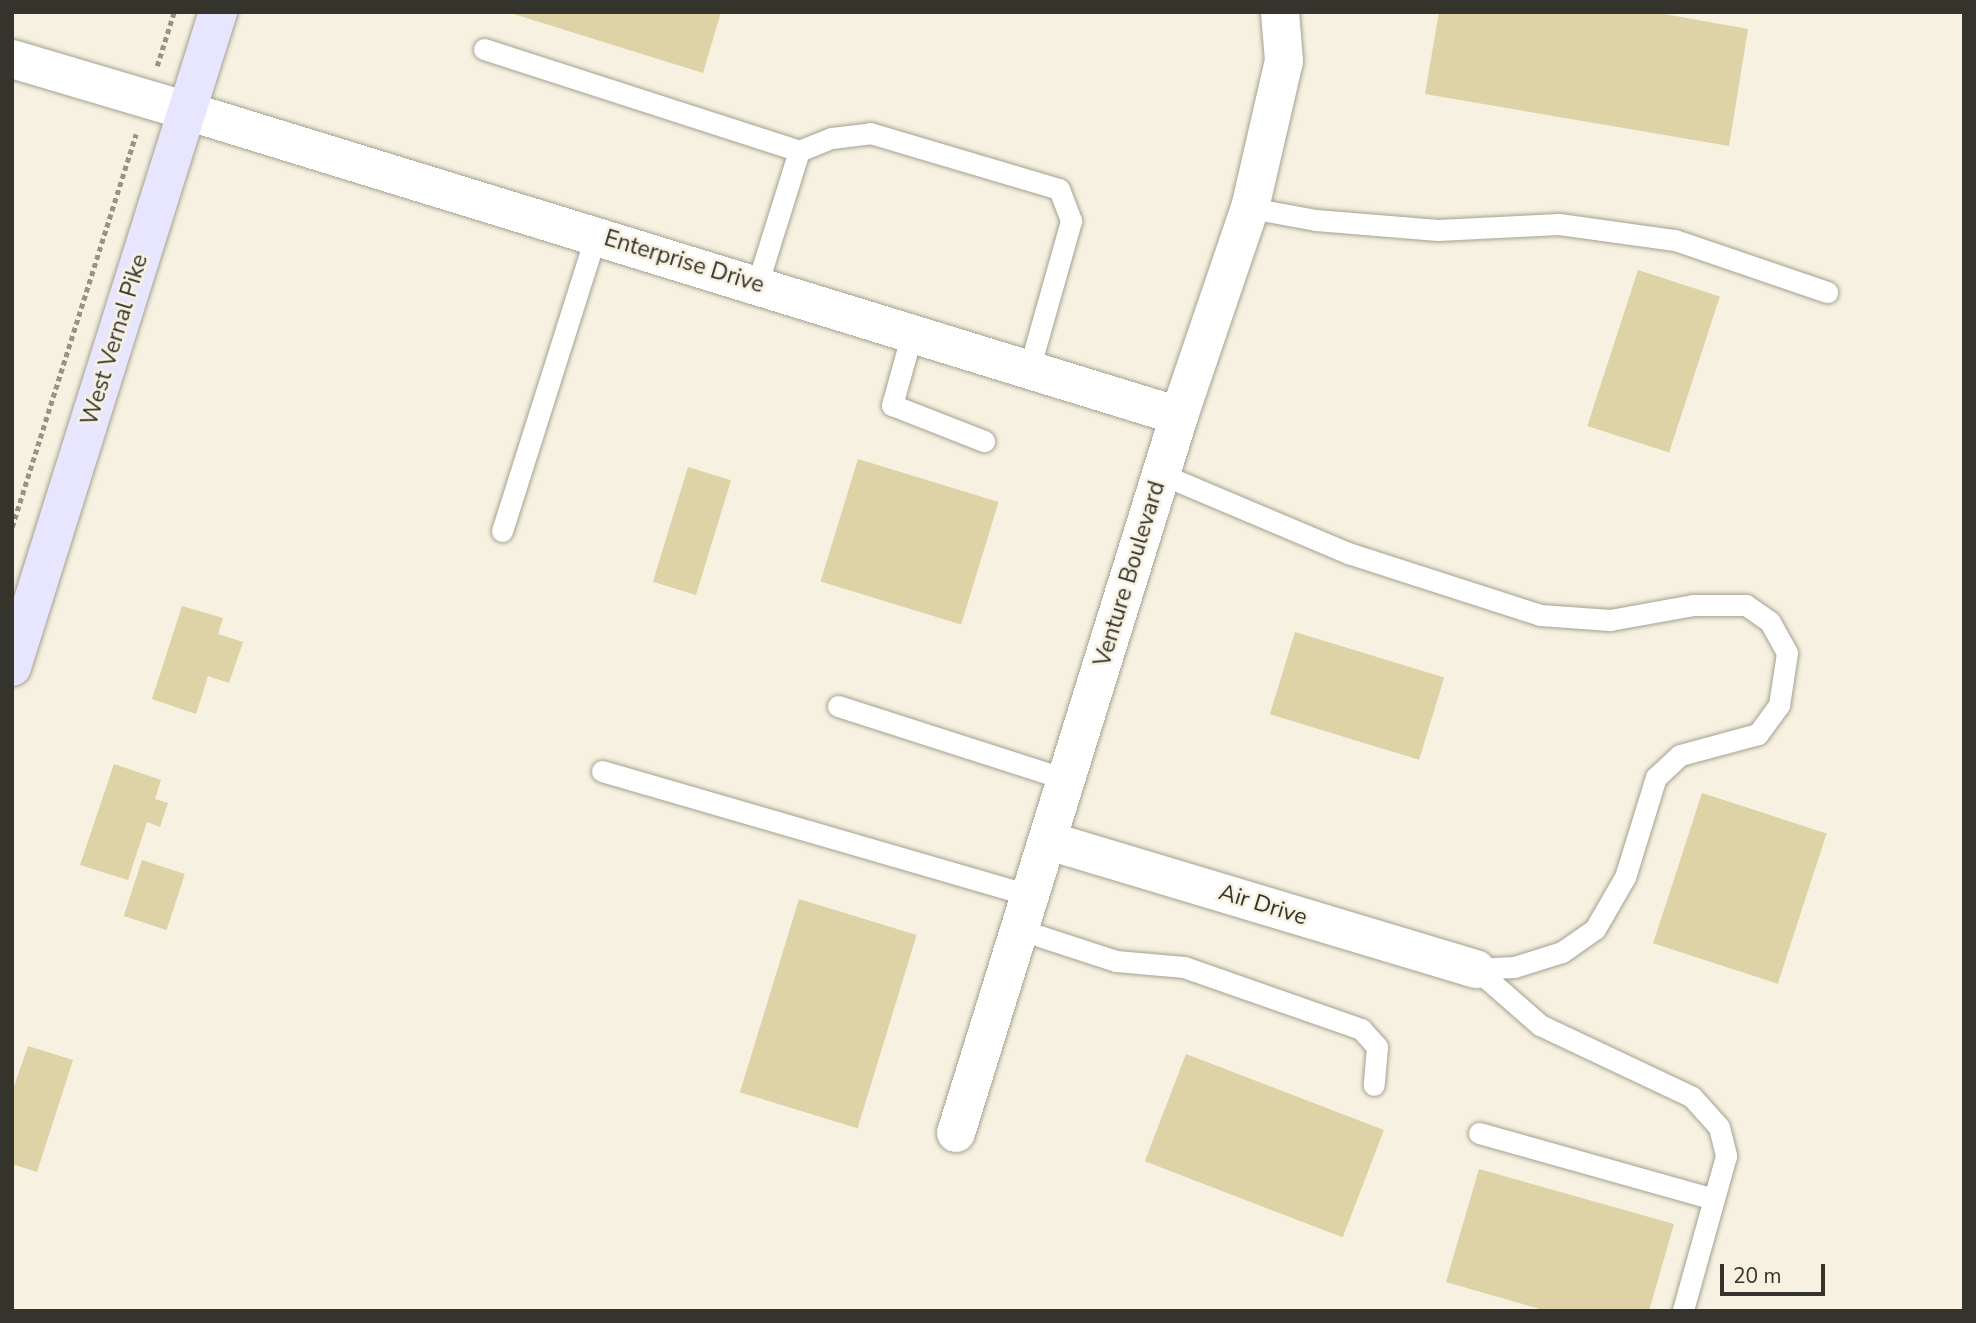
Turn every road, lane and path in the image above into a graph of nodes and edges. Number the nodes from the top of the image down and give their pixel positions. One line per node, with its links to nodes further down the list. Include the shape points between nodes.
1 (174, 12): 5 (path)
2 (218, 12): 7 (main road, West Vernal Pike)
3 (1280, 12): 10 (street, Venture Boulevard, via 1284,61)
4 (484, 49): 9 (lane)
5 (161, 55)
6 (12, 59): 7 (street, Enterprise Drive)
7 (187, 111): 11 (street, Enterprise Drive); 21 (main road, West Vernal Pike)
8 (132, 146): 19 (path)
9 (799, 151): 12 (lane); 15 (lane, via 832,138 870,134 1059,189 1071,221)
10 (1250, 208): 13 (lane, via 1316,220 1438,230 1559,224 1662,238); 16 (street, Venture Boulevard)
11 (596, 234): 12 (street, Enterprise Drive); 20 (lane)
12 (757, 285): 14 (street, Enterprise Drive)
13 (1827, 292)
14 (912, 333): 15 (street, Enterprise Drive); 17 (lane, via 892,405)
15 (1029, 369): 16 (street, Enterprise Drive)
16 (1179, 416): 18 (street, Venture Boulevard)
17 (984, 440)
18 (1161, 474): 24 (street, Venture Boulevard); 27 (lane, via 1348,553 1540,615 1610,620 1693,605 1746,605 1770,622 1787,653 1779,705 1758,734 1680,755 1656,777 1625,877 1595,929 1562,952 1514,967)
19 (12, 527)
20 (502, 531)
21 (12, 667)
22 (838, 706): 24 (lane)
23 (602, 771): 26 (lane)
24 (1068, 780): 25 (street, Venture Boulevard)
25 (1049, 841): 26 (street, Venture Boulevard); 27 (street, Air Drive)
26 (1026, 913): 28 (lane, via 1116,961 1184,967 1361,1029 1377,1047); 29 (street, Venture Boulevard)
27 (1476, 969): 31 (lane, via 1540,1025 1692,1097 1720,1127 1726,1156)
28 (1374, 1085)
29 (956, 1133)
30 (1479, 1133): 31 (lane)
31 (1714, 1199): 32 (lane)
32 (1683, 1310)

